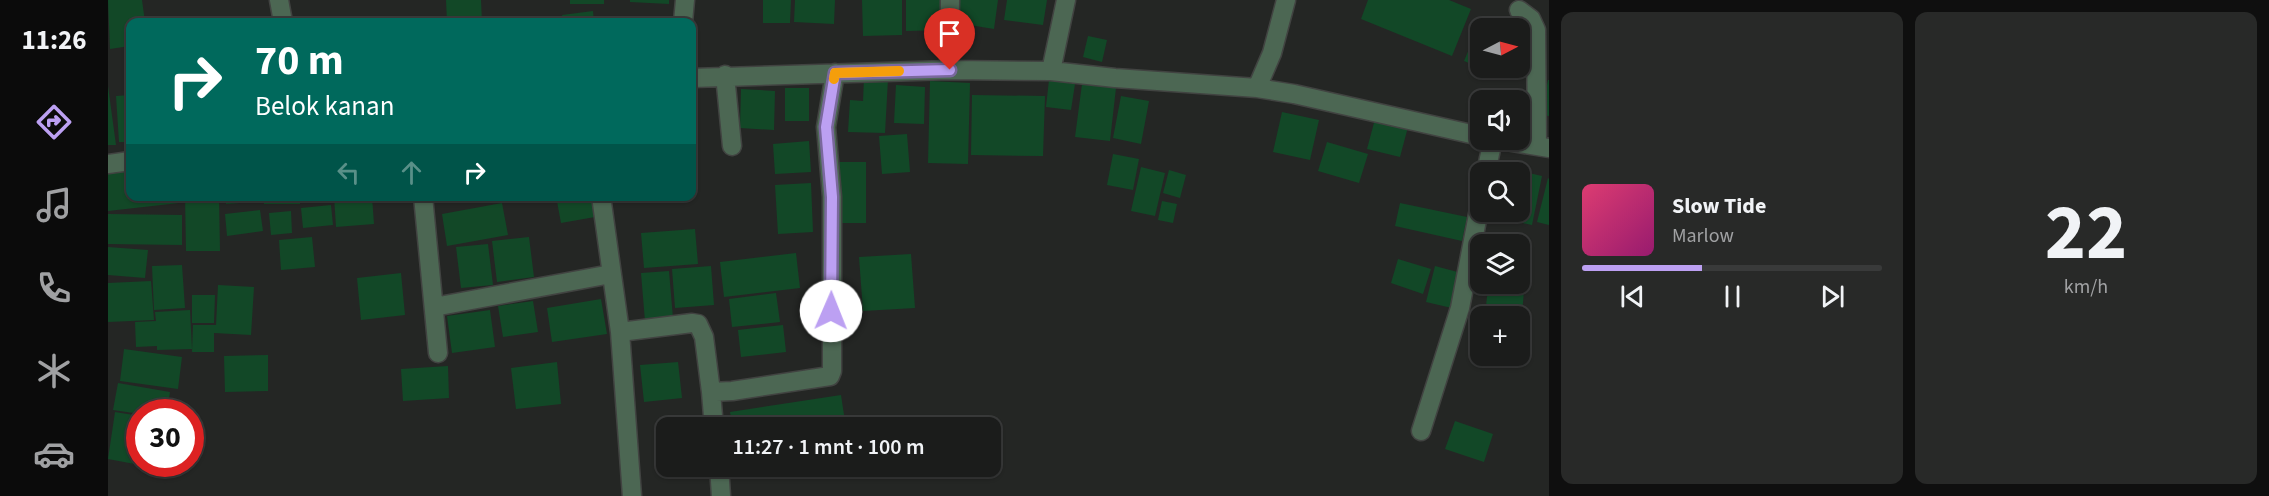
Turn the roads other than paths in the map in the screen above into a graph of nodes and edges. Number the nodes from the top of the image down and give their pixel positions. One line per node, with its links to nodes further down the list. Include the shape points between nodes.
1 (279, 0): 7 (street)
2 (685, 0): 8 (street)
3 (950, 0): 9 (street)
4 (1066, 0): 10 (street)
5 (1286, 0): 14 (street, via 1272,53)
6 (1519, 10): 17 (street, via 1532,19 1536,30)
7 (282, 18)
8 (683, 18)
9 (950, 70): 10 (street); 11 (street)
10 (1051, 71): 14 (street)
11 (835, 73): 12 (street); 27 (street, via 826,127 832,197 832,374 824,379)
12 (725, 75): 13 (street); 16 (street)
13 (696, 78)
14 (1257, 88): 15 (street)
15 (1470, 134)
16 (732, 146)
17 (1543, 147)
18 (126, 162): 19 (street)
19 (108, 164)
20 (423, 201): 24 (street)
21 (602, 201): 23 (street)
22 (1477, 222): 29 (street, via 1460,308)
23 (611, 274): 24 (street); 25 (street)
24 (434, 307): 26 (street)
25 (620, 332): 27 (street, via 698,324 704,337); 31 (street)
26 (438, 352)
27 (711, 392): 28 (street)
28 (713, 417)
29 (1421, 430)
30 (720, 477): 32 (street)
31 (632, 496)
32 (721, 496)

